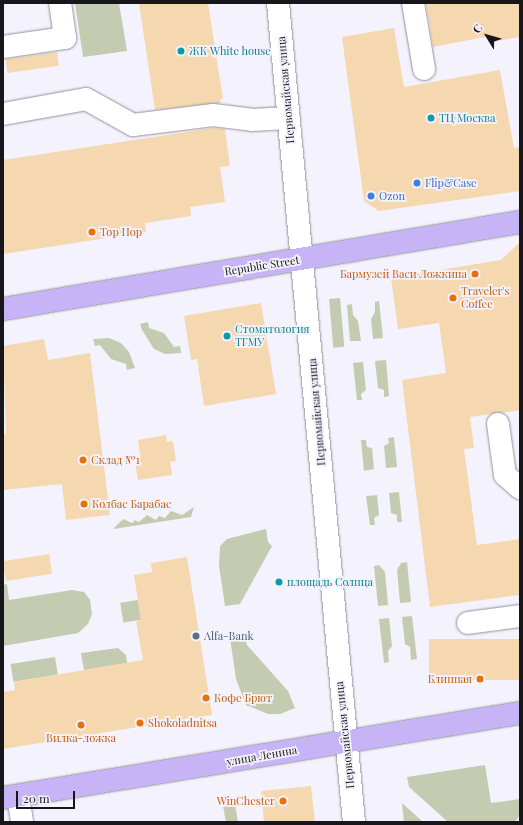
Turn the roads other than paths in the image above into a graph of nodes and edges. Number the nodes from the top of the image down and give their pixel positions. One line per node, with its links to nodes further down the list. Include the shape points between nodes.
1 (60, 3): 4 (street, via 65,38)
2 (278, 3): 7 (street, Первомайская улица)
3 (413, 3): 5 (street)
4 (3, 47)
5 (424, 69)
6 (3, 114): 7 (street, via 86,99 133,125 213,115 252,120)
7 (289, 118): 9 (street, Первомайская улица)
8 (520, 222): 9 (main road, Republic Street)
9 (302, 260): 10 (main road, Republic Street); 16 (street, Первомайская улица)
10 (3, 309)
11 (498, 424): 12 (street, via 505,474)
12 (520, 488)
13 (520, 616): 14 (street)
14 (468, 622)
15 (520, 713): 16 (main road, улица Ленина)
16 (346, 743): 17 (main road, улица Ленина); 19 (street, Первомайская улица)
17 (10, 797): 18 (street)
18 (22, 822)
19 (354, 822)

